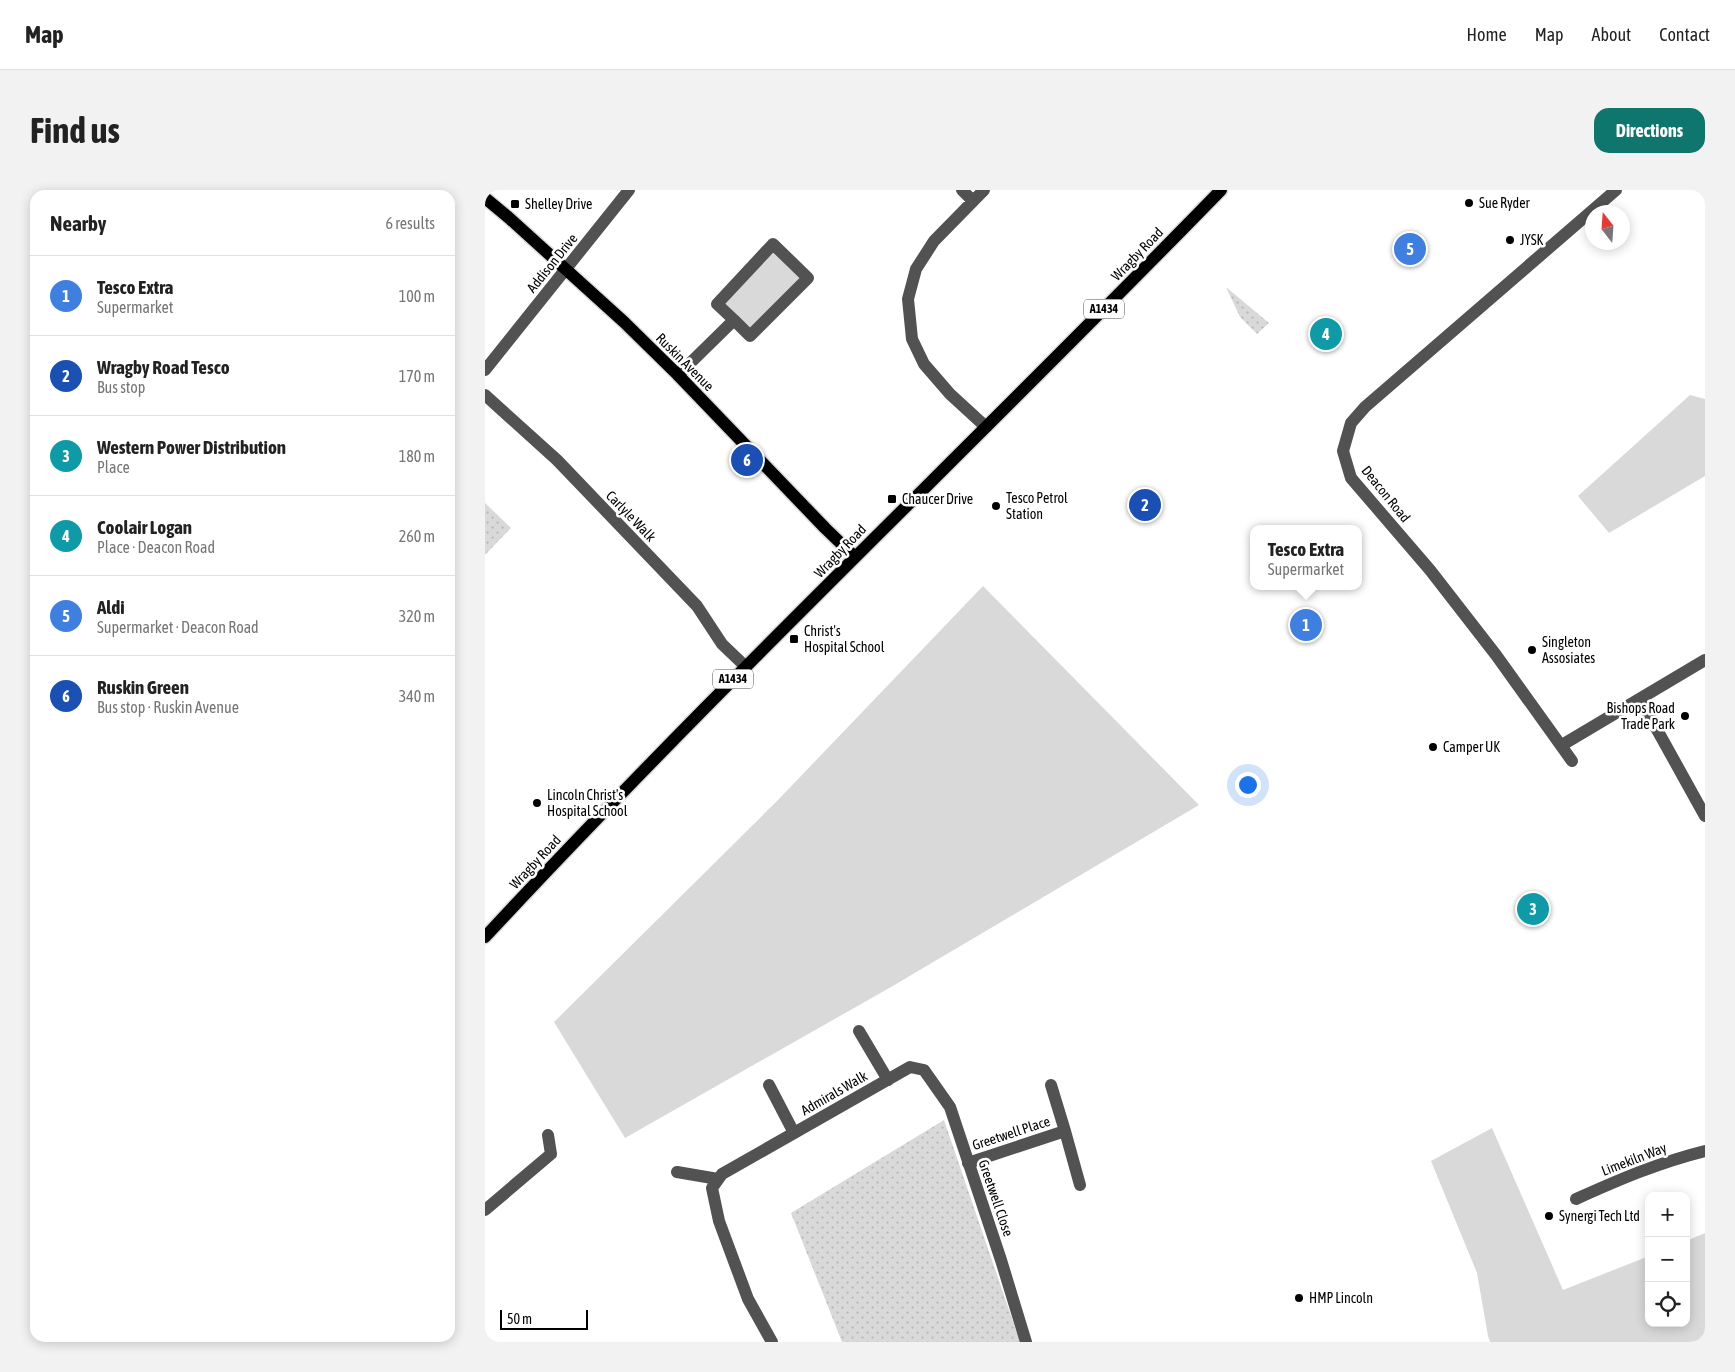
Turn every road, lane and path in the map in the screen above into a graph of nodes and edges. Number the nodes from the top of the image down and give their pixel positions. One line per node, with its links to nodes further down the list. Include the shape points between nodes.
1 (629, 190): 8 (street, Addison Drive)
2 (962, 190): 7 (street)
3 (984, 190): 7 (street)
4 (1221, 190): 13 (main road, Wragby Road / A1434)
5 (1616, 190): 18 (street, Deacon Road, via 1365,407 1351,423 1343,451 1351,478 1486,642)
6 (485, 198): 8 (main road, Ruskin Avenue)
7 (973, 200): 13 (street, via 934,241 915,269 908,299 913,338 924,364 950,394)
8 (565, 269): 10 (street, Addison Drive); 11 (main road, Ruskin Avenue)
9 (734, 320): 9 (street, via 717,304 773,244 808,278 750,336); 11 (street)
10 (485, 370)
11 (678, 375): 14 (main road, Ruskin Avenue)
12 (485, 395): 16 (street, Carlyle Walk, via 557,460 697,606 722,644)
13 (987, 426): 14 (main road, Wragby Road / A1434)
14 (855, 557): 16 (main road, Wragby Road / A1434)
15 (1705, 660): 17 (street)
16 (746, 666): 21 (main road, Wragby Road / A1434)
17 (1640, 699): 18 (street); 20 (street)
18 (1562, 745): 19 (street, Deacon Road)
19 (1571, 760)
20 (1705, 816)
21 (485, 937)
22 (859, 1031): 24 (street, Admirals Walk)
23 (924, 1070): 24 (street, Admirals Walk, via 910,1067); 31 (street, Greetwell Close, via 949,1108)
24 (888, 1080): 28 (street, Admirals Walk)
25 (769, 1085): 28 (street, Admirals Walk)
26 (1051, 1085): 27 (street, Greetwell Place)
27 (1065, 1131): 31 (street, Greetwell Place); 34 (street, Greetwell Place)
28 (794, 1133): 33 (street, Admirals Walk, via 722,1174)
29 (548, 1135): 36 (street, via 551,1154)
30 (1705, 1151): 35 (street, Limekiln Way, via 1677,1158)
31 (968, 1163): 38 (street, Greetwell Close)
32 (677, 1172): 33 (street)
33 (715, 1184): 37 (street, via 719,1221 748,1300)
34 (1081, 1185)
35 (1576, 1199)
36 (485, 1210)
37 (771, 1342)
38 (1026, 1342)

